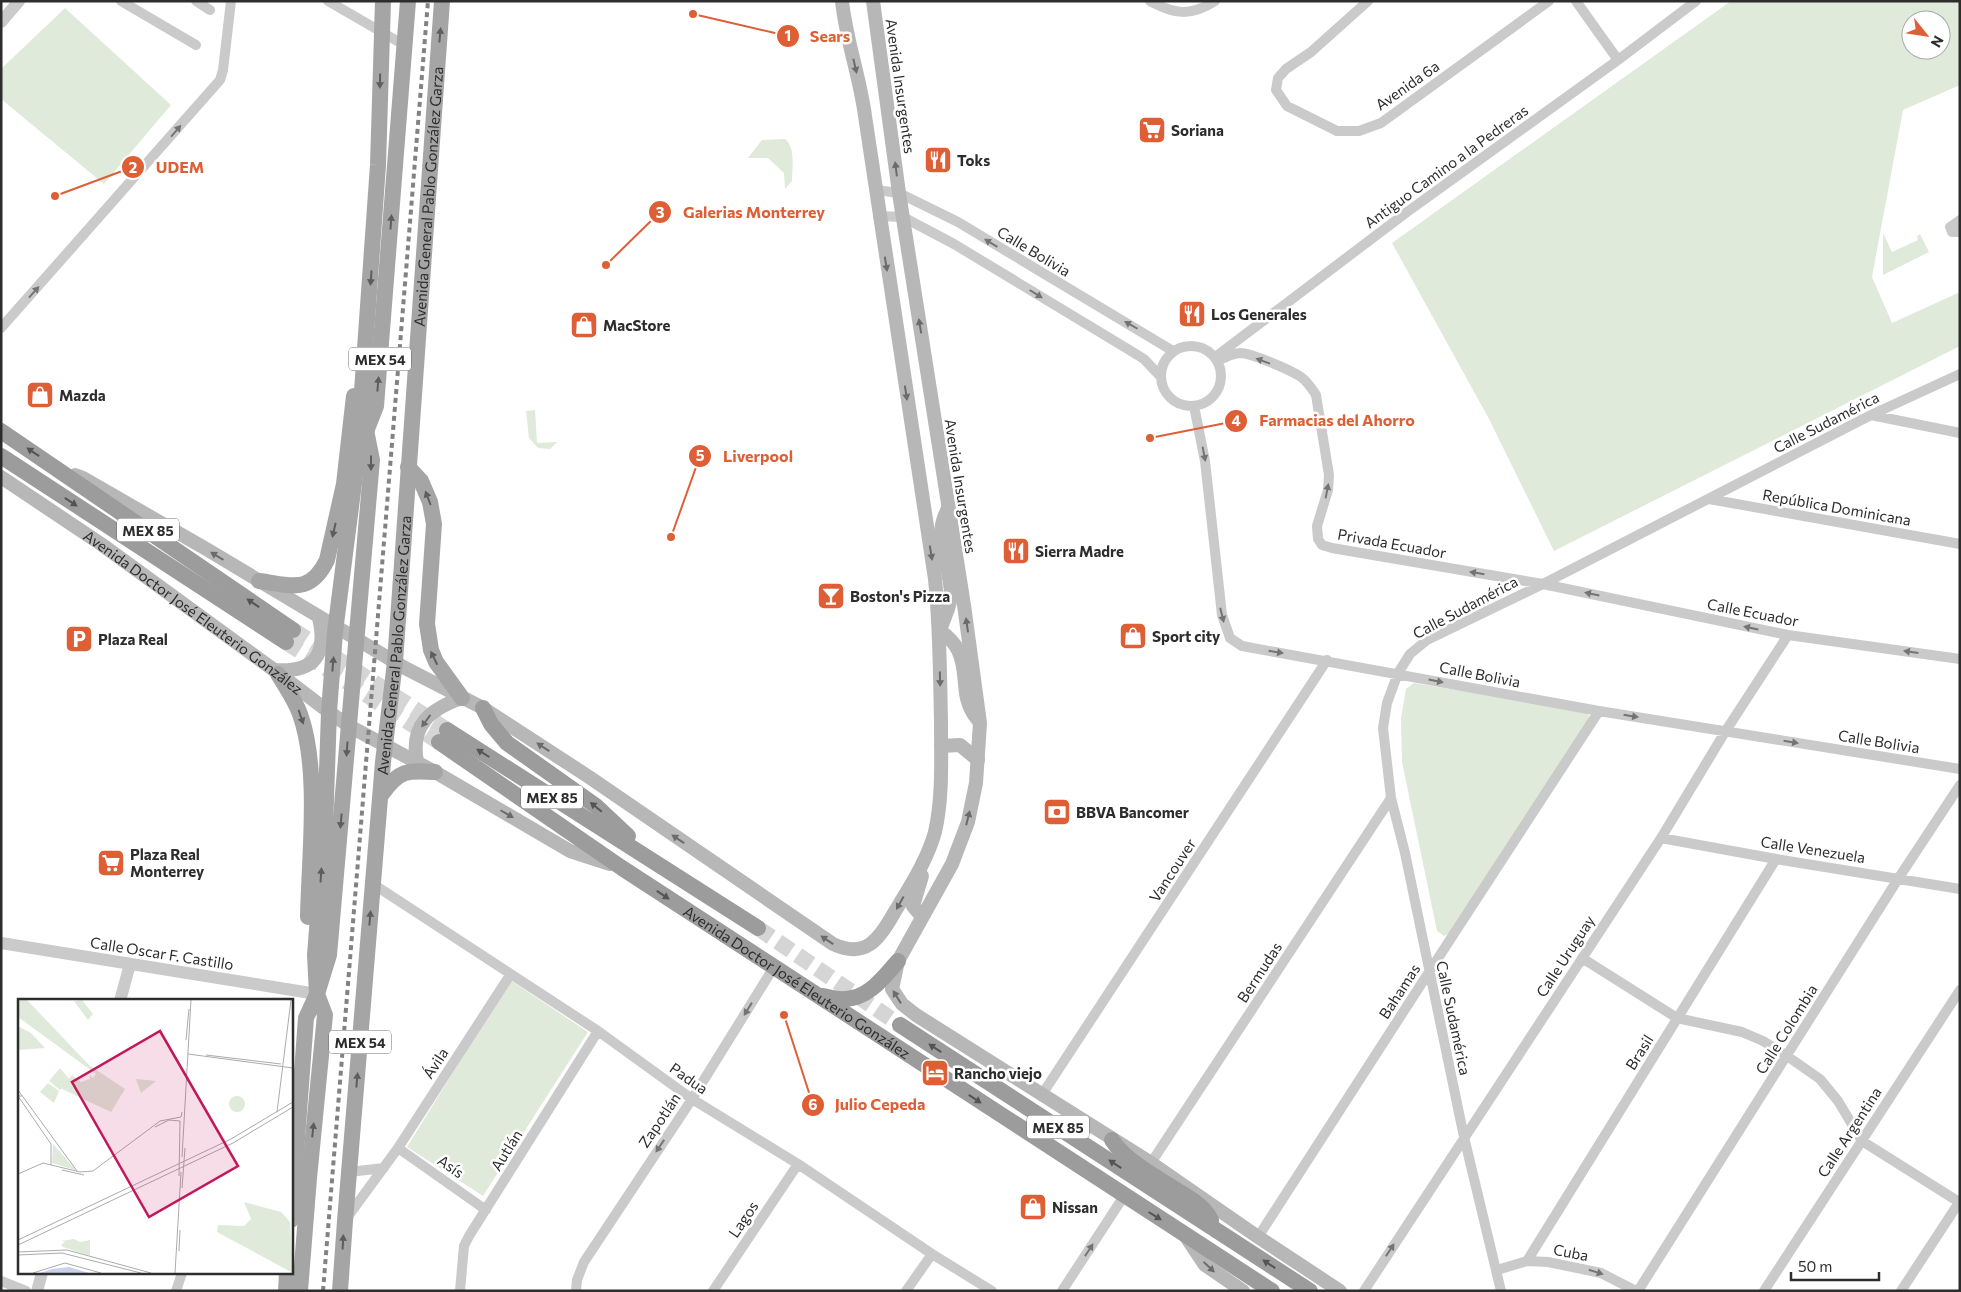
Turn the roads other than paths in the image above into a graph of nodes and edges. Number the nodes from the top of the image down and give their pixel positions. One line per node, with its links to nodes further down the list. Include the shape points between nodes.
1 (19, 1): 18 (street)
2 (121, 1): 20 (street)
3 (196, 1): 17 (street)
4 (231, 1): 29 (street, one-way to 4, via 220,80)
5 (328, 1): 19 (street)
6 (383, 1): 19 (main road, MEX 54)
7 (408, 1): 21 (main road, MEX 54)
8 (442, 1): 41 (main road, Avenida General Pablo González Garza / MEX 54, one-way to 8)
9 (842, 1): 23 (main road, one-way to 23, via 863,102)
10 (873, 1): 24 (main road, Avenida Insurgentes, one-way to 10)
11 (1150, 1): 12 (street, via 1179,12 1192,11)
12 (1215, 1)
13 (1368, 1): 14 (street, Avenida 6a, via 1278,78 1276,90 1288,106 1337,131 1368,129 1381,123)
14 (1549, 1)
15 (1576, 1): 22 (street)
16 (1696, 1): 22 (street, Antiguo Camino a la Pedreras)
17 (210, 10)
18 (1, 22)
19 (381, 32): 21 (street); 30 (main road, MEX 54, one-way to 30, via 378,165)
20 (196, 45)
21 (404, 45): 37 (main road, MEX 54, one-way to 21, via 376,406)
22 (1618, 60): 32 (street, Antiguo Camino a la Pedreras, via 1407,212)
23 (876, 190): 24 (street, Calle Bolivia); 25 (main road)
24 (899, 193): 26 (main road, Avenida Insurgentes); 31 (street, Calle Bolivia, one-way to 24, via 958,222)
25 (878, 216): 26 (street); 51 (main road, one-way to 51, via 935,579)
26 (903, 217): 34 (street, one-way to 34, via 1132,351); 45 (main road, Avenida Insurgentes, one-way to 26)
27 (1960, 220): 28 (street, via 1950,227 1952,232)
28 (1960, 232)
29 (1, 328)
30 (366, 345): 37 (main road, MEX 54, via 361,405); 47 (main road, one-way to 47, via 356,375 344,484 327,560 316,578 304,585)
31 (1173, 351): 32 (street, via 1180,347 1200,347); 34 (street, via 1163,366)
32 (1216, 359): 35 (street, via 1220,372 1216,390 1206,401); 48 (street, Privada Ecuador, one-way to 32, via 1341,551 1322,545 1317,526 1329,475 1316,395 1309,384 1284,368 1242,353)
33 (1960, 374): 36 (street, Calle Sudamérica)
34 (1161, 377): 35 (street, via 1173,400)
35 (1194, 406): 55 (street, Calle Bolivia, one-way to 55, via 1205,461 1218,592 1230,638 1242,646)
36 (1871, 415): 39 (street); 44 (street, Calle Sudamérica)
37 (367, 430): 50 (main road, MEX 54, via 358,452); 53 (main road, MEX 54, one-way to 53, via 372,460)
38 (1, 431): 42 (highway, Avenida Doctor José Eleuterio González / MEX 85, one-way to 38)
39 (1960, 433)
40 (1, 456): 42 (highway, Avenida Doctor José Eleuterio González / MEX 85, one-way to 42, via 290,636)
41 (408, 468): 56 (main road, Avenida General Pablo González Garza / MEX 54); 59 (main road, one-way to 41, via 431,650 427,624 434,524 430,502 421,481)
42 (63, 472): 47 (main road, one-way to 42, via 83,478)
43 (1, 477): 57 (main road, Avenida Doctor José Eleuterio González / MEX 85, via 101,544)
44 (1709, 500): 46 (street, República Dominicana); 48 (street, Calle Sudamérica)
45 (948, 507): 51 (main road, via 940,529 951,595); 63 (main road, Avenida Insurgentes, one-way to 45)
46 (1960, 544)
47 (259, 581): 49 (main road)
48 (1543, 584): 52 (street, Calle Ecuador, one-way to 48); 58 (street, Calle Sudamérica, via 1427,640 1410,654)
49 (319, 618): 50 (main road); 57 (main road, via 321,645 312,662 298,670)
50 (336, 626): 53 (main road); 62 (main road, MEX 54, one-way to 50)
51 (939, 630): 63 (main road, via 961,656 969,710); 67 (main road, one-way to 67)
52 (1788, 635): 54 (street, Calle Ecuador, one-way to 52); 65 (street, Calle Uruguay)
53 (357, 638): 56 (main road); 64 (main road, MEX 54)
54 (1960, 659)
55 (1327, 660): 58 (street, Calle Bolivia); 103 (street, Vancouver)
56 (395, 662): 59 (main road); 66 (main road, Avenida General Pablo González Garza / MEX 54)
57 (276, 672): 62 (main road, Avenida Doctor José Eleuterio González / MEX 85); 77 (main road, one-way to 77, via 300,713 305,732)
58 (1398, 673): 61 (street, Calle Bolivia, one-way to 61); 75 (street, Calle Sudamérica, via 1387,703 1383,728)
59 (462, 698): 60 (main road); 69 (main road, one-way to 69, via 442,705 422,724 415,750)
60 (483, 708): 79 (main road, one-way to 60, via 885,929 872,943 856,950 844,949); 81 (highway, one-way to 60, via 596,806 507,744)
61 (1599, 711): 65 (street, Calle Bolivia, one-way to 65); 93 (street, Bahamas)
62 (329, 712): 64 (main road, Avenida Doctor José Eleuterio González / MEX 85); 76 (main road, MEX 54)
63 (980, 723): 68 (main road, Avenida Insurgentes)
64 (350, 726): 66 (main road, Avenida Doctor José Eleuterio González / MEX 85); 72 (main road, MEX 54, one-way to 72)
65 (1725, 732): 70 (street, Calle Bolivia, one-way to 70); 78 (street, Calle Uruguay)
66 (385, 746): 69 (main road, MEX 85); 74 (main road, Avenida General Pablo González Garza / MEX 54)
67 (941, 746): 68 (main road, via 960,745); 79 (main road, via 935,832)
68 (978, 760): 86 (main road, Avenida Insurgentes, one-way to 68, via 952,864 968,822)
69 (417, 762): 71 (main road, MEX 85)
70 (1960, 769)
71 (435, 772): 74 (main road, via 404,772 392,780); 82 (main road, MEX 85, one-way to 82, via 570,851)
72 (346, 773): 76 (main road); 96 (main road, MEX 54, one-way to 96, via 329,955)
73 (1960, 785): 83 (street, Calle Colombia)
74 (382, 794): 84 (main road, Avenida General Pablo González Garza / MEX 54)
75 (1391, 798): 93 (street, Calle Sudamérica); 109 (street, Bermudas)
76 (326, 801): 77 (main road); 96 (main road, MEX 54, one-way to 76)
77 (311, 808): 96 (main road)
78 (1661, 838): 80 (street, Calle Venezuela); 89 (street, Calle Uruguay)
79 (927, 854): 86 (main road, via 913,906)
80 (1776, 859): 83 (street, Calle Venezuela); 99 (street, Brasil)
81 (657, 863): 82 (highway, Avenida Doctor José Eleuterio González / MEX 85, one-way to 82, via 443,736); 87 (highway, Avenida Doctor José Eleuterio González / MEX 85)
82 (622, 868): 92 (highway, Avenida Doctor José Eleuterio González / MEX 85, one-way to 92)
83 (1898, 879): 85 (street, Calle Venezuela); 102 (street, Calle Colombia)
84 (373, 884): 94 (street, Padua); 112 (main road, Avenida General Pablo González Garza / MEX 54, one-way to 84)
85 (1960, 888)
86 (924, 914): 90 (main road, Avenida Insurgentes)
87 (758, 928)
88 (1, 943): 91 (street, Calle Oscar F. Castillo)
89 (1582, 958): 99 (street); 105 (street, Calle Uruguay)
90 (898, 961): 97 (highway, via 864,994 845,999); 103 (main road, one-way to 90, via 902,1004 892,989)
91 (130, 964): 96 (street, Calle Oscar F. Castillo); 98 (street)
92 (774, 967): 97 (highway, Avenida Doctor José Eleuterio González / MEX 85); 104 (street, Zapotlán, one-way to 104)
93 (1429, 972): 105 (street, Calle Sudamérica); 120 (street, Bahamas)
94 (510, 975): 101 (street, Padua); 108 (street, Ávila)
95 (1960, 990): 107 (street, Calle Argentina)
96 (312, 993): 115 (main road, via 306,1018); 132 (main road, MEX 54, one-way to 96, via 325,1015)
97 (817, 996): 113 (highway, Avenida Doctor José Eleuterio González / MEX 85, one-way to 113)
98 (121, 999)
99 (1677, 1018): 102 (street, via 1742,1032); 122 (street, Brasil)
100 (900, 1025): 118 (highway, Avenida Doctor José Eleuterio González / MEX 85, one-way to 100)
101 (598, 1031): 104 (street, Padua); 116 (street, Autlán)
102 (1787, 1056): 107 (street, via 1820,1079 1838,1101); 146 (street, Calle Colombia)
103 (1042, 1096): 106 (main road)
104 (692, 1099): 110 (street, Padua); 135 (street, Zapotlán, one-way to 135, via 584,1262)
105 (1464, 1137): 123 (street, Calle Sudamérica); 144 (street, Calle Uruguay, one-way to 105)
106 (1112, 1140): 109 (main road); 118 (highway, via 1130,1159 1196,1203 1207,1213)
107 (1862, 1141): 114 (street); 147 (street, Calle Argentina)
108 (398, 1148): 111 (street, Ávila); 116 (street, Asís)
109 (1151, 1163): 120 (main road)
110 (798, 1164): 121 (street, Padua); 136 (street, Lagos)
111 (384, 1168): 112 (street); 117 (street, Ávila)
112 (349, 1172): 117 (main road, Avenida General Pablo González Garza / MEX 54)
113 (1124, 1196): 119 (highway, Avenida Doctor José Eleuterio González / MEX 85, one-way to 119); 139 (street, one-way to 113)
114 (1959, 1202): 148 (street)
115 (292, 1207)
116 (486, 1210): 134 (street, Autlán, via 464,1246)
117 (345, 1221): 133 (main road, Avenida General Pablo González Garza / MEX 54, one-way to 117)
118 (1215, 1229): 142 (highway, Avenida Doctor José Eleuterio González / MEX 85, one-way to 118)
119 (1184, 1234): 140 (main road, Avenida Doctor José Eleuterio González, one-way to 140, via 1205,1265); 141 (highway, Avenida Doctor José Eleuterio González / MEX 85)
120 (1258, 1237): 143 (main road)
121 (932, 1254): 137 (street); 138 (street, Padua)
122 (1527, 1261): 123 (street, Cuba); 146 (street, Cuba, one-way to 146, via 1601,1273)
123 (1497, 1270): 145 (street, Calle Sudamérica)
124 (42, 1274): 129 (street)
125 (182, 1274): 130 (street)
126 (287, 1274): 131 (main road)
127 (1, 1281): 128 (street)
128 (26, 1291)
129 (37, 1291)
130 (176, 1291)
131 (286, 1291)
132 (300, 1291)
133 (340, 1291)
134 (460, 1291)
135 (576, 1291)
136 (713, 1291)
137 (906, 1291)
138 (992, 1291)
139 (1062, 1291)
140 (1243, 1291)
141 (1272, 1291)
142 (1310, 1291)
143 (1340, 1291)
144 (1364, 1291)
145 (1501, 1291)
146 (1637, 1291)
147 (1764, 1291)
148 (1901, 1291)

